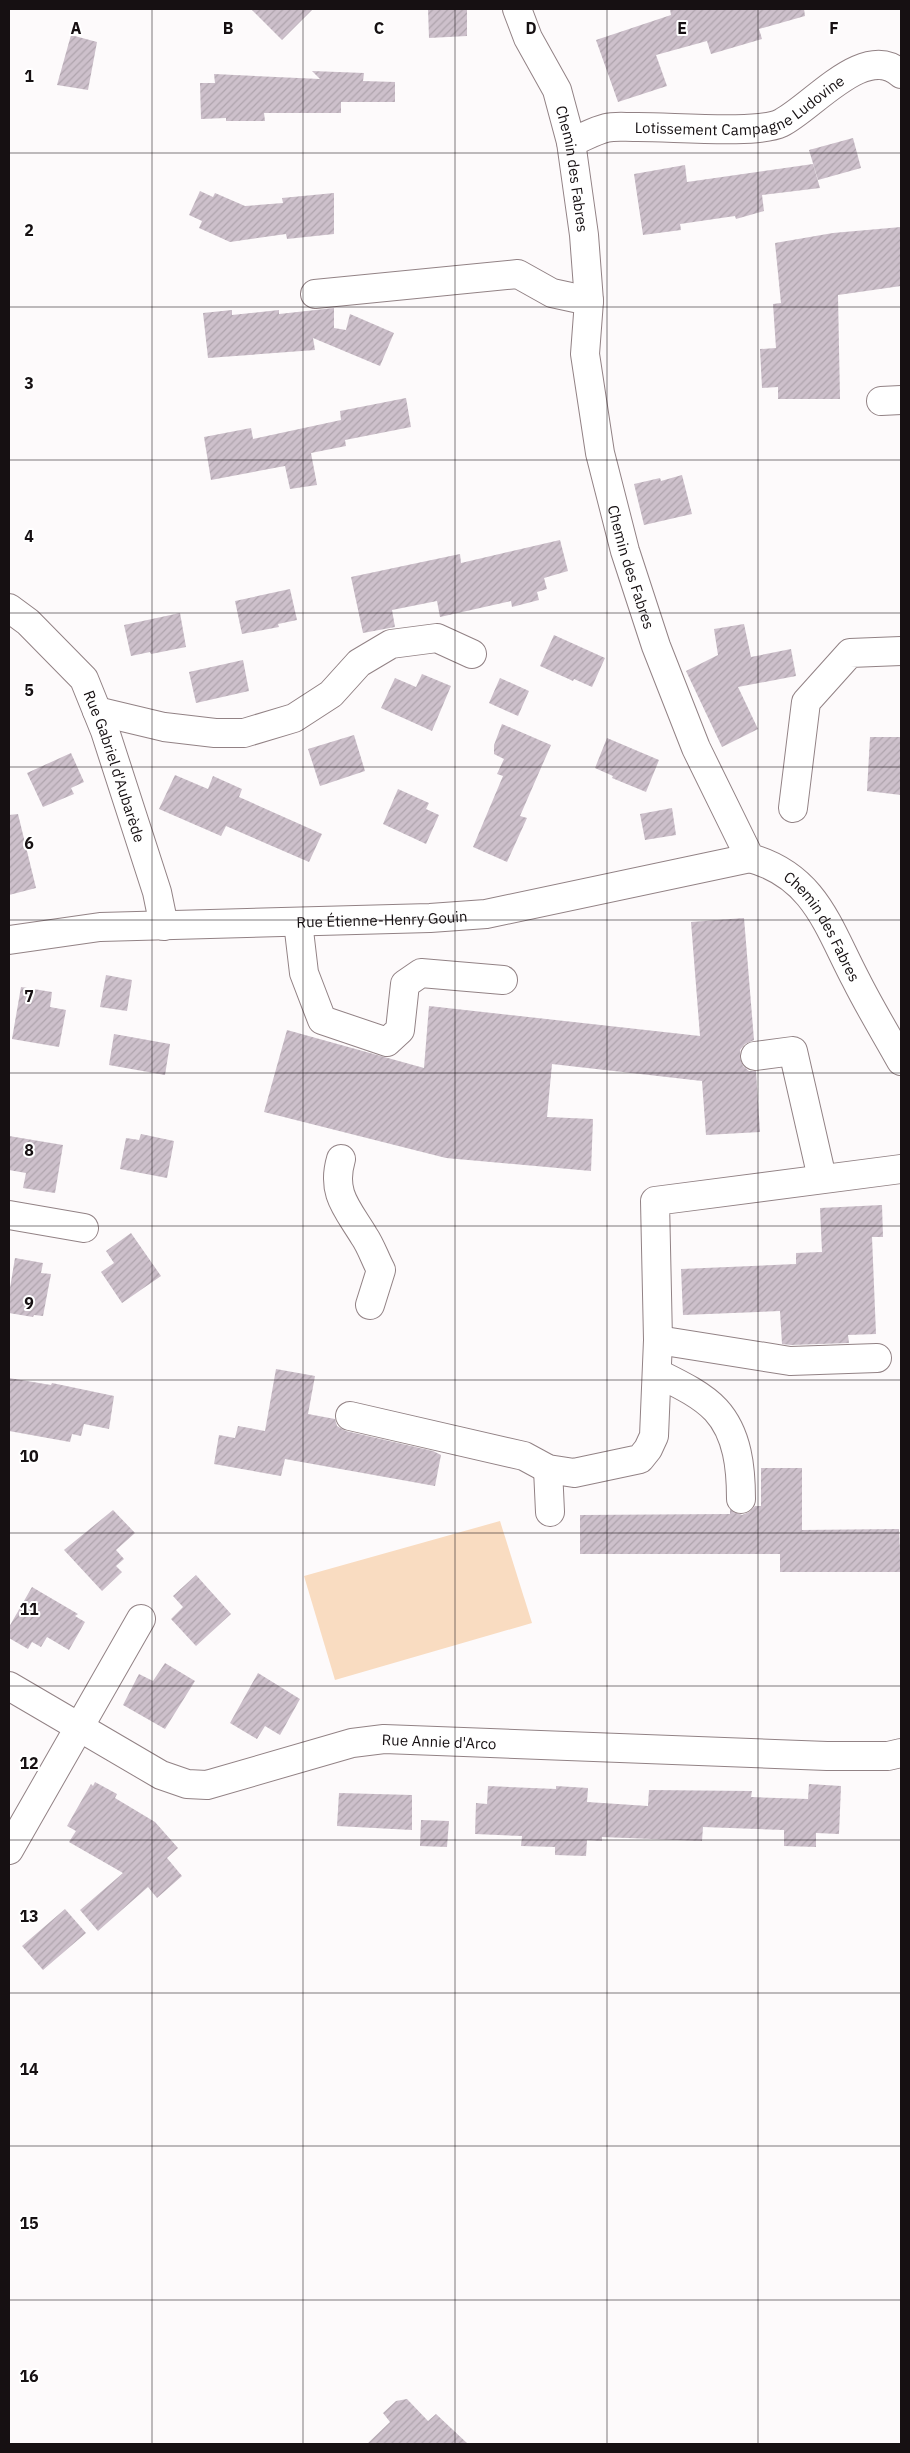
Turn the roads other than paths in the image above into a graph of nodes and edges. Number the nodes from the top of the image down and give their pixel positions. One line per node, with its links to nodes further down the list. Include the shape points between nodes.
1 (517, 9): 3 (street, Chemin des Fabres, via 528,38 557,90)
2 (901, 74): 3 (street, Lotissement Campagne Ludovine, via 880,64 866,65 780,124 748,129 607,128)
3 (571, 142): 5 (street, Chemin des Fabres)
4 (315, 294): 5 (street, via 518,274 552,293)
5 (589, 301): 11 (street, Chemin des Fabres, via 585,354 600,453 625,551 656,646 696,748)
6 (9, 608): 9 (street, Rue Gabriel d'Aubarède, via 28,622 84,679)
7 (901, 650): 10 (street, via 850,653 806,702)
8 (472, 654): 9 (street, via 437,638 391,644 359,663 331,694 294,718 244,733 164,727)
9 (98, 711): 13 (street, Rue Gabriel d'Aubarède, via 157,892)
10 (793, 808)
11 (750, 858): 12 (street, Rue Étienne-Henry Gouin, via 486,914); 17 (street, Chemin des Fabres, via 769,863 794,879 816,903)
12 (298, 922): 13 (street, Rue Étienne-Henry Gouin); 15 (street, via 304,973 322,1020 388,1042 400,1030 406,984 421,973)
13 (164, 926): 14 (street, Rue Étienne-Henry Gouin, via 100,927)
14 (9, 940)
15 (503, 980)
16 (755, 1056): 20 (street, via 793,1051)
17 (901, 1061)
18 (342, 1158): 23 (street, via 336,1175 342,1201 381,1270)
19 (901, 1169): 20 (street)
20 (822, 1178): 24 (street, via 655,1201)
21 (9, 1215): 22 (street)
22 (84, 1228)
23 (370, 1305)
24 (658, 1340): 25 (street, via 790,1360); 26 (street)
25 (877, 1358)
26 (657, 1373): 28 (street, via 654,1436 640,1459 574,1473); 29 (street, via 694,1393 716,1410 728,1430 741,1467)
27 (350, 1416): 28 (street, via 524,1456)
28 (548, 1469): 30 (street)
29 (741, 1499)
30 (550, 1512)
31 (141, 1618): 33 (street)
32 (9, 1686): 33 (street, Rue Annie d'Arco)
33 (79, 1727): 34 (street, Rue Annie d'Arco, via 161,1775 186,1784 207,1785 352,1744 384,1739 827,1756); 35 (street)
34 (901, 1753)
35 (9, 1850)

